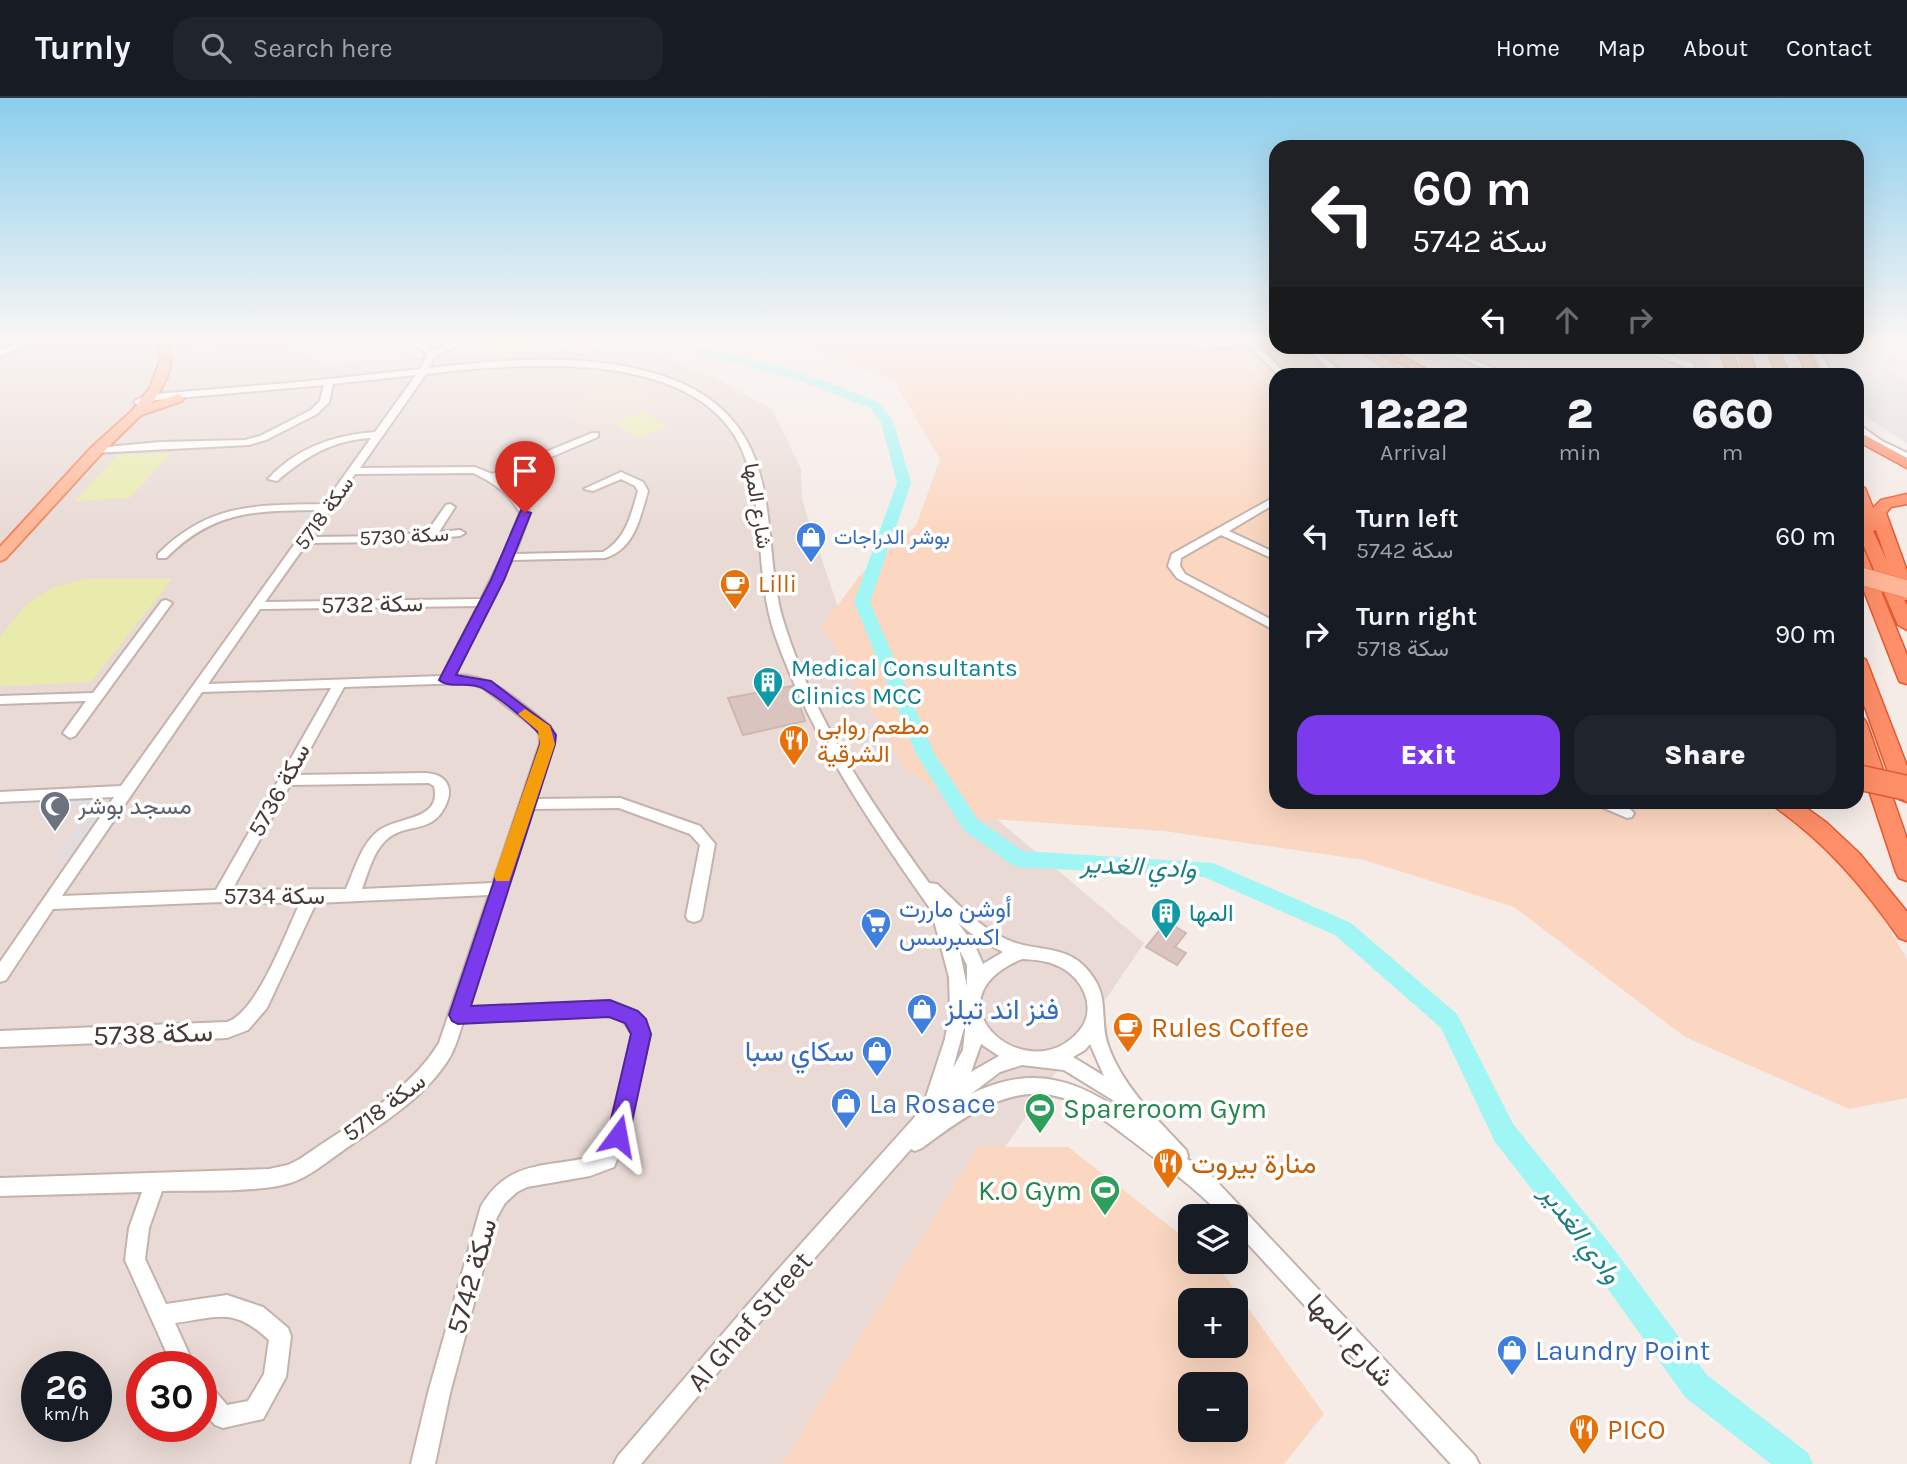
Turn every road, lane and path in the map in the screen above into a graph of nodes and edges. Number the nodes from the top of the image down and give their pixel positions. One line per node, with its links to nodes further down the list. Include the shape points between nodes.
1 (143, 402): 9 (main road)
2 (324, 402): 9 (street, via 314,412 246,443)
3 (403, 402): 6 (street, سكة 5718)
4 (708, 402): 63 (street, شارع المها, via 749,452 772,599 797,675 846,771)
5 (1864, 431): 10 (street)
6 (380, 435): 12 (street, سكة 5718); 14 (street, via 337,438 295,459)
7 (595, 435): 13 (street)
8 (1864, 439): 11 (highway)
9 (96, 451): 27 (main road)
10 (1907, 457)
11 (1907, 464)
12 (355, 471): 13 (street, via 461,468); 19 (street, سكة 5718)
13 (492, 478): 29 (street, via 520,502 525,513)
14 (273, 479)
15 (589, 489): 29 (street, via 621,475 643,491 626,540 617,550 605,555)
16 (1907, 499): 30 (highway, via 1886,503 1878,512)
17 (1269, 503): 22 (street)
18 (1864, 505): 30 (highway, via 1876,535)
19 (328, 507): 25 (street, سكة 5718); 28 (street, via 260,508 223,515 178,536)
20 (450, 507): 24 (street)
21 (1864, 529): 41 (highway)
22 (1222, 531): 26 (street); 40 (street, via 1176,556 1174,566 1181,576)
23 (460, 533): 24 (street, سكة 5730)
24 (431, 535): 25 (street, سكة 5730)
25 (305, 540): 39 (street, سكة 5718)
26 (1269, 554)
27 (0, 556)
28 (162, 556)
29 (508, 557): 37 (street)
30 (1892, 557): 36 (highway)
31 (1864, 566): 34 (main road)
32 (1864, 570): 42 (highway)
33 (1864, 577): 35 (main road, bridge)
34 (1907, 578)
35 (1907, 589)
36 (1907, 595)
37 (487, 602): 39 (street, سكة 5732); 44 (street)
38 (166, 603): 47 (street)
39 (257, 606): 46 (street, سكة 5718)
40 (1269, 623)
41 (1907, 625)
42 (1907, 678)
43 (1864, 679): 56 (highway)
44 (446, 680): 45 (street, سكة 5718); 58 (street, سكة 5718, via 486,684 545,729 547,744)
45 (339, 685): 46 (street, سكة 5718); 52 (street, سكة 5736)
46 (199, 688): 55 (street, سكة 5718)
47 (96, 697): 48 (street); 49 (street)
48 (0, 700)
49 (70, 733)
50 (1864, 778): 56 (highway)
51 (1864, 778): 54 (highway, bridge)
52 (284, 780): 65 (street, سكة 5736); 66 (street, via 426,778 440,784 442,795 435,812 414,826 382,835)
53 (1864, 780): 62 (highway)
54 (1907, 788)
55 (125, 791): 57 (street); 68 (street, سكة 5718)
56 (1907, 795)
57 (0, 797)
58 (527, 804): 64 (street, سكة 5718); 70 (street, via 620,803 695,830 708,844)
59 (1619, 809): 61 (street)
60 (1794, 809): 71 (highway, via 1863,869)
61 (1627, 813)
62 (1907, 872)
63 (915, 873): 69 (street, شارع المها); 72 (street, شارع المها, via 982,936)
64 (498, 889): 66 (street, سكة 5734); 75 (street, سكة 5718)
65 (221, 895): 67 (street, سكة 5734); 68 (street, سكة 5734)
66 (351, 895): 67 (street, سكة 5734)
67 (311, 897): 78 (street, سكة 5738, via 261,1003 242,1025 227,1030)
68 (50, 903): 73 (street, سكة 5718)
69 (939, 910): 74 (street, شارع المها, via 970,951); 82 (street, via 960,995 953,1042)
70 (694, 916)
71 (1907, 931)
72 (1021, 952): 74 (street, via 988,966); 77 (street, via 1045,953 1076,966 1095,993)
73 (0, 975)
74 (976, 982): 76 (street, via 971,1001)
75 (458, 1015): 85 (street, سكة 5718, via 443,1055 429,1073 298,1170 269,1178); 93 (street, سكة 5742, via 610,1009 632,1017 641,1034 618,1136 607,1161 525,1178 496,1195)
76 (975, 1026): 79 (street, via 1001,1051); 82 (street, via 972,1050 963,1069)
77 (1094, 1027): 80 (street, via 1078,1047); 81 (street, شارع المها)
78 (0, 1039)
79 (1022, 1057): 80 (street); 83 (street, via 999,1063 968,1084)
80 (1052, 1060): 81 (street, شارع المها, via 1068,1063)
81 (1128, 1102): 86 (street, شارع المها)
82 (926, 1118): 84 (street)
83 (915, 1142): 84 (street); 86 (street, via 993,1093 1014,1087 1055,1086 1110,1111)
84 (873, 1180): 94 (street, Al Ghaf Street)
85 (155, 1182): 87 (street, سكة 5718); 90 (street, via 139,1228 135,1260)
86 (1204, 1183): 88 (street, شارع المها)
87 (0, 1187)
88 (1224, 1204)
89 (1248, 1230): 95 (street, شارع المها)
90 (160, 1315): 91 (street); 92 (street, via 227,1305 256,1314 280,1336 275,1377 256,1411 223,1417)
91 (177, 1351)
92 (217, 1410)
93 (423, 1464)
94 (626, 1464)
95 (1467, 1464)

